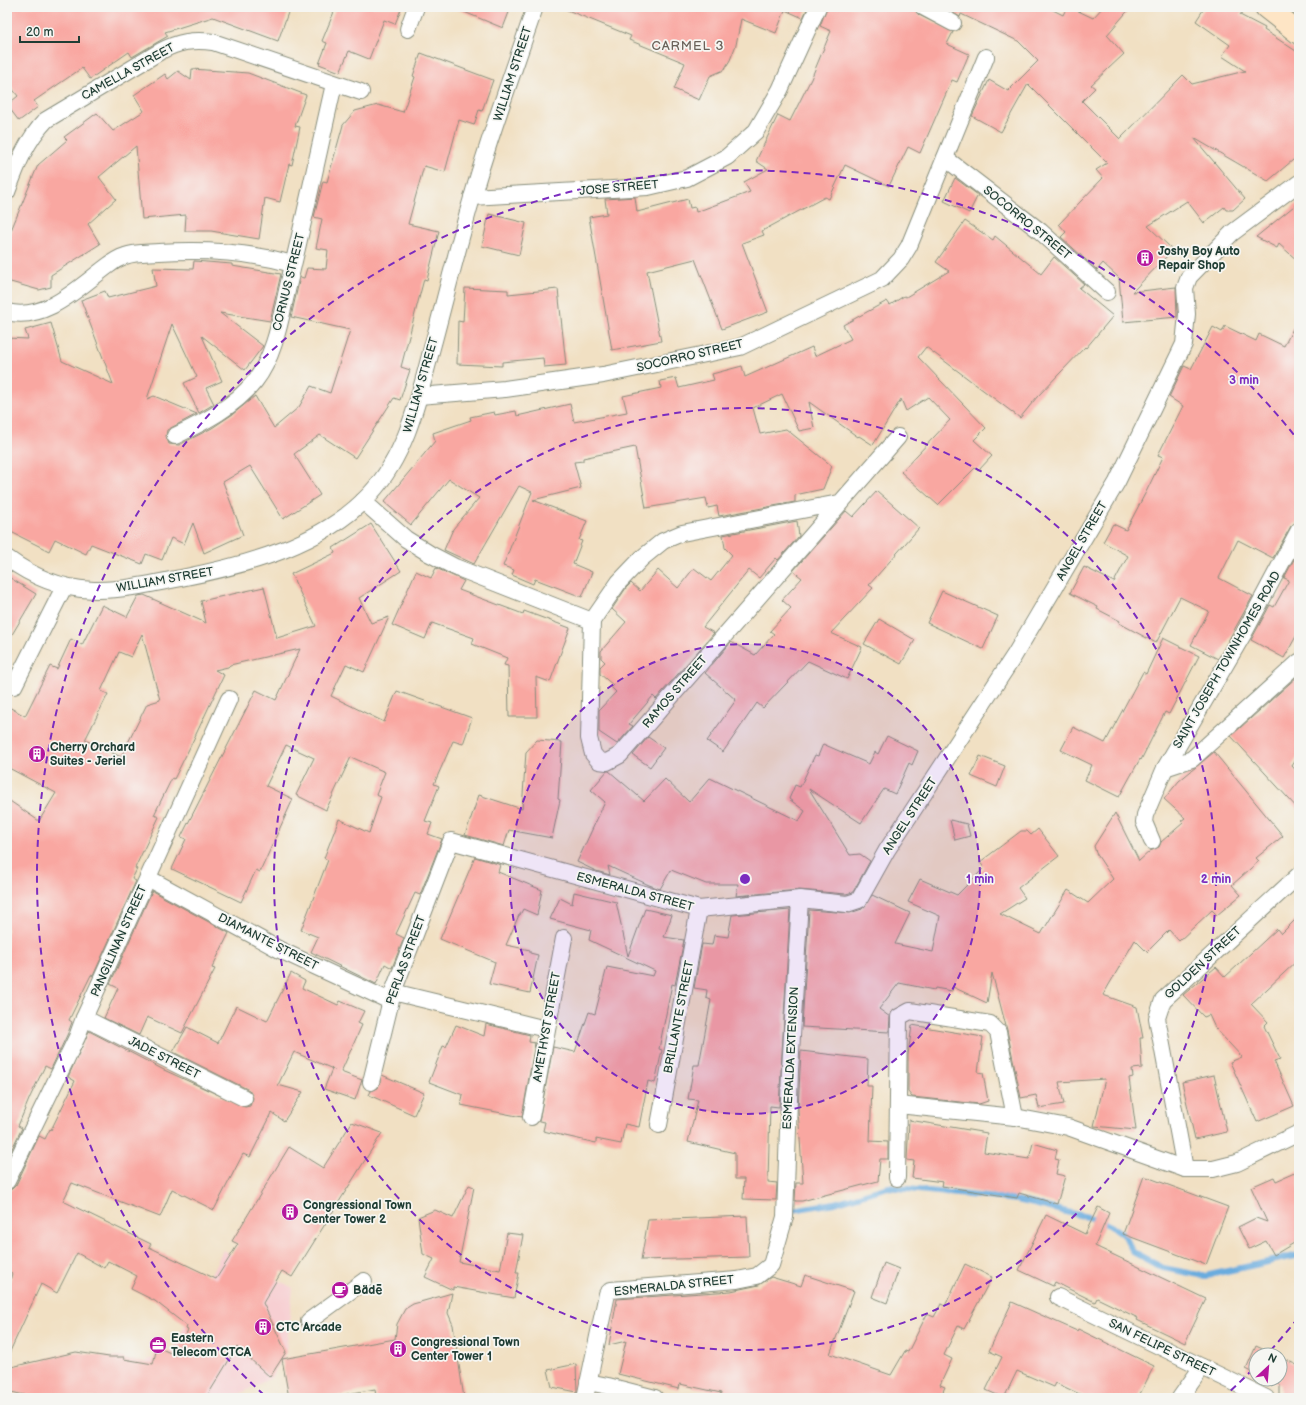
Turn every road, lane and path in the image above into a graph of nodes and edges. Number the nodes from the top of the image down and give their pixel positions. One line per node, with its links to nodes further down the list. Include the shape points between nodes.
1 (416, 7): 7 (street)
2 (535, 7): 15 (street, WILLIAM STREET)
3 (818, 7): 15 (street, JOSE STREET, via 780,90 756,131 727,157 687,178 648,187)
4 (923, 7): 6 (street)
5 (1266, 7): 8 (main road)
6 (953, 22)
7 (408, 29)
8 (1299, 33)
9 (986, 57): 12 (street, SOCORRO STREET)
10 (334, 84): 11 (street, CAMELLA STREET); 14 (street, CAMELLA STREET, via 212,42 180,43 160,51 46,120 25,148); 16 (street, CORNUS STREET)
11 (361, 92)
12 (945, 158): 17 (street, SOCORRO STREET, via 1040,232); 19 (street, SOCORRO STREET, via 909,246 901,259 882,279 740,347 603,375 504,389)
13 (1299, 183): 37 (street, ANGEL STREET, via 1232,233 1189,277 1185,288 1187,314 1184,344 1116,482 1014,656 887,850 861,896 855,902)
14 (7, 192)
15 (472, 197): 19 (street, WILLIAM STREET)
16 (294, 264): 18 (street, via 247,254 216,252 172,251 132,254 109,264 51,306 31,313); 20 (street, CORNUS STREET, via 274,343 262,371 240,397 213,417)
17 (1107, 292)
18 (7, 312)
19 (419, 396): 22 (street, WILLIAM STREET, via 397,455 380,483)
20 (175, 436)
21 (898, 437): 23 (street, RAMOS STREET)
22 (362, 501): 26 (street, WILLIAM STREET, via 309,538 271,554 222,569 146,586 83,590); 27 (street, via 406,539 454,567)
23 (840, 503): 27 (street, via 682,533 663,541 619,582); 27 (street, RAMOS STREET, via 620,755 607,762 599,761 593,754 589,738)
24 (1299, 530): 31 (street, SAINT JOSEPH TOWNHOMES ROAD, via 1244,633)
25 (7, 558): 26 (street, WILLIAM STREET, via 32,574)
26 (64, 587): 29 (street)
27 (592, 621)
28 (1299, 662): 31 (street, SAINT JOSEPH TOWNHOMES ROAD, via 1192,760)
29 (14, 686)
30 (229, 699): 35 (street, PANGILINAN STREET)
31 (1165, 768): 32 (street, SAINT JOSEPH TOWNHOMES ROAD, via 1145,815 1144,822)
32 (1152, 841)
33 (451, 842): 38 (street, ESMERALDA STREET); 40 (street, PERLAS STREET)
34 (1299, 875): 50 (street, GOLDEN STREET, via 1162,1000 1156,1018)
35 (148, 878): 40 (street, DIAMANTE STREET, via 280,950); 41 (street, PANGILINAN STREET)
36 (800, 898): 37 (street, ESMERALDA STREET); 38 (street, ESMERALDA STREET); 53 (street, ESMERALDA EXTENSION)
37 (847, 904)
38 (699, 909): 48 (street, BRILLANTE STREET)
39 (564, 938): 42 (street, AMETHYST STREET)
40 (392, 997): 42 (street, DIAMANTE STREET); 43 (street, PERLAS STREET)
41 (84, 1018): 44 (street, JADE STREET); 52 (street, PANGILINAN STREET)
42 (546, 1029): 46 (street, AMETHYST STREET)
43 (371, 1082)
44 (244, 1098)
45 (898, 1105): 47 (street); 47 (street, via 899,1017 910,1011 990,1024 998,1032); 51 (street)
46 (531, 1117)
47 (1015, 1117): 50 (street, via 1068,1127)
48 (659, 1125)
49 (1299, 1133): 50 (street, via 1237,1163 1213,1169)
50 (1185, 1168)
51 (897, 1178)
52 (7, 1182)
53 (785, 1217): 58 (street, ESMERALDA STREET, via 771,1265 758,1276 611,1290 607,1294)
54 (364, 1281): 56 (street)
55 (1058, 1297): 57 (street, SAN FELIPE STREET)
56 (309, 1321)
57 (1202, 1368): 60 (street); 61 (street, SAN FELIPE STREET)
58 (587, 1390): 59 (street, via 608,1386)
59 (655, 1398)
60 (1180, 1398)
61 (1266, 1398)

